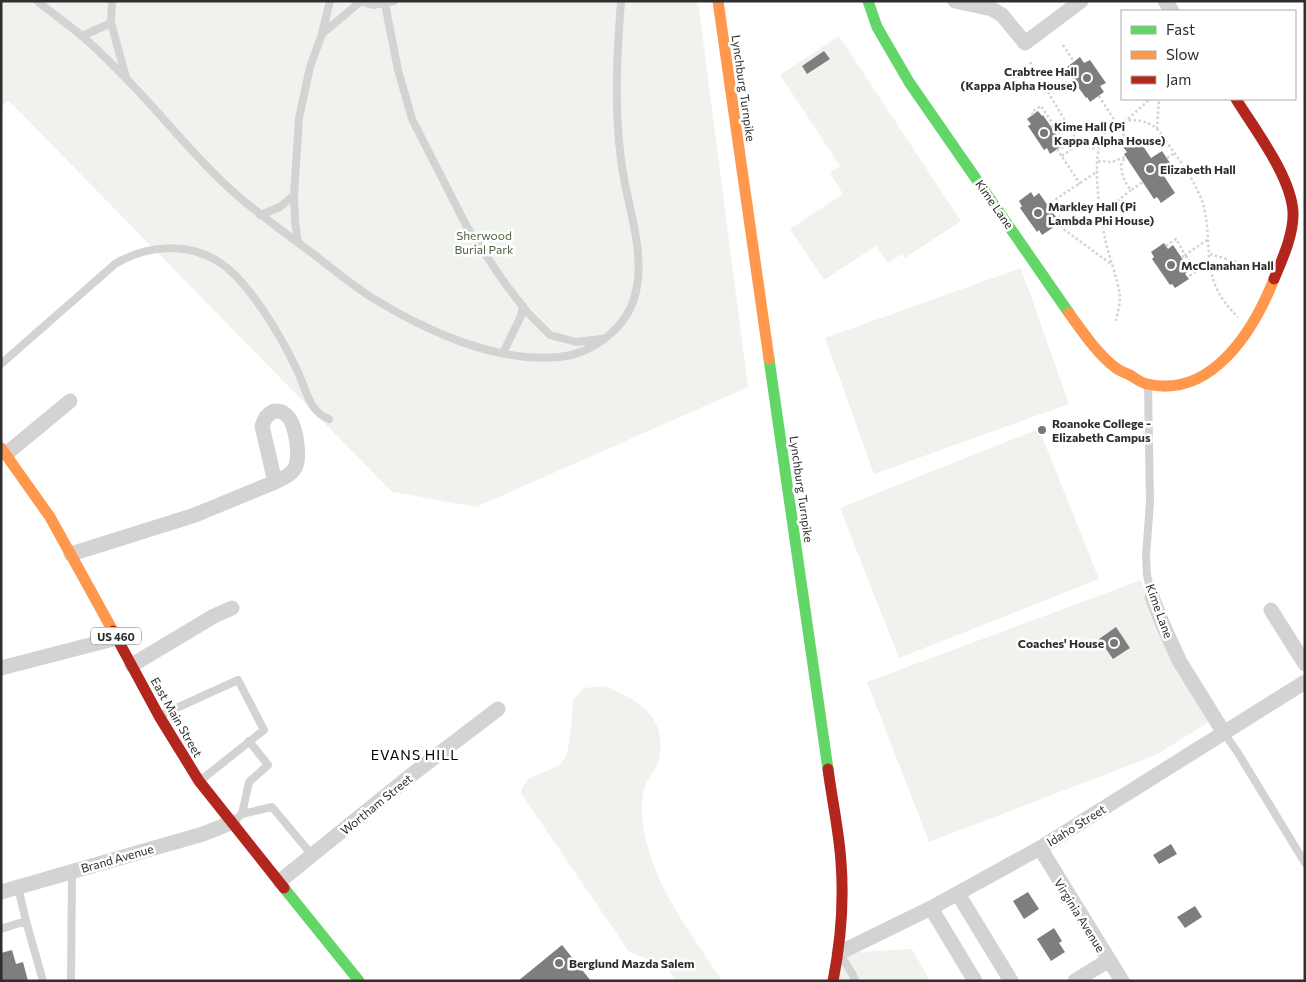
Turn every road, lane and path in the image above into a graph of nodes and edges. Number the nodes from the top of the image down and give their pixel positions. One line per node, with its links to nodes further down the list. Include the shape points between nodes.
1 (37, 1): 14 (lane)
2 (112, 1): 12 (lane)
3 (330, 1): 13 (lane)
4 (394, 1): 11 (lane)
5 (621, 1): 57 (lane, via 616,109 625,189 640,267 634,301 622,321)
6 (718, 1): 91 (street, Lynchburg Turnpike, via 841,860 843,923)
7 (868, 1): 60 (street, Kime Lane, via 877,27 909,82 1086,337 1109,363 1126,375)
8 (955, 1): 9 (street, via 992,9 1002,15 1025,43)
9 (1081, 1)
10 (360, 2): 11 (lane); 13 (lane)
11 (385, 4): 54 (lane, via 398,70 412,118 467,227)
12 (111, 23): 14 (lane); 18 (lane)
13 (322, 34): 40 (lane, via 310,66 299,118)
14 (82, 36): 18 (lane)
15 (1063, 45): 17 (path)
16 (1030, 62): 24 (path)
17 (1074, 62)
18 (126, 80): 44 (lane, via 189,149)
19 (1099, 96): 26 (path)
20 (1149, 100): 25 (path)
21 (1159, 100): 28 (path)
22 (1237, 100): 60 (street, Kime Lane, via 1284,180 1290,196 1293,219 1288,239 1264,304 1236,348 1194,381 1168,388)
23 (1033, 115): 27 (path, via 1032,112 1041,106)
24 (1064, 119): 27 (path); 30 (path)
25 (1127, 120): 26 (path); 28 (path, via 1147,122)
26 (1117, 124): 29 (path); 31 (path, via 1107,131)
27 (1053, 126): 33 (path, via 1067,145 1058,150)
28 (1157, 129): 32 (path)
29 (1129, 143)
30 (1079, 144): 31 (path); 33 (path)
31 (1098, 151): 35 (path)
32 (1175, 153): 34 (path); 45 (path, via 1202,203)
33 (1062, 156): 38 (path)
34 (1167, 158)
35 (1098, 161): 36 (path); 39 (path, via 1112,162 1125,157 1122,173)
36 (1098, 171): 38 (path); 43 (path)
37 (1143, 182): 39 (path)
38 (1080, 184): 41 (path)
39 (1131, 190): 43 (path)
40 (294, 195): 44 (lane, via 280,207); 46 (lane)
41 (1055, 201): 42 (path); 51 (path, via 1062,228)
42 (1047, 205)
43 (1102, 214): 51 (path)
44 (260, 215): 46 (lane)
45 (1208, 240): 48 (path); 49 (path)
46 (298, 243): 58 (lane, via 370,297 403,315 478,347)
47 (1166, 246): 49 (path, via 1176,239)
48 (1210, 254): 52 (path); 55 (path, via 1215,286 1223,302)
49 (1186, 255): 50 (path); 53 (path, via 1197,271)
50 (1182, 258)
51 (1112, 265): 56 (path, via 1120,299)
52 (1259, 269)
53 (1188, 277)
54 (523, 306): 57 (lane, via 550,335 576,342); 58 (lane)
55 (1239, 318)
56 (1116, 321)
57 (605, 338): 58 (lane, via 584,351 566,356 531,358)
58 (503, 353)
59 (1, 364): 62 (lane, via 129,255 169,248 188,250 220,262 248,291 286,349 313,408)
60 (1148, 384): 66 (lane, Kime Lane, via 1150,502 1146,556)
61 (70, 401): 63 (street)
62 (328, 419)
63 (6, 460): 65 (street, East Main Street / US 460, via 50,518)
64 (274, 482): 65 (street, via 195,515)
65 (72, 554): 69 (street, East Main Street / US 460)
66 (1152, 597): 76 (street, Kime Lane, via 1180,662)
67 (232, 608): 71 (street)
68 (1271, 610): 70 (street)
69 (117, 638): 71 (street, East Main Street / US 460); 72 (street)
70 (1305, 664)
71 (132, 666): 75 (street, East Main Street / US 460)
72 (1, 668)
73 (1305, 682): 76 (street, Idaho Street)
74 (498, 709): 81 (street, Wortham Street)
75 (159, 716): 77 (lane, via 238,680 264,730); 78 (street, East Main Street / US 460)
76 (1224, 733): 80 (street, Idaho Street); 82 (lane)
77 (249, 741): 78 (lane); 79 (lane, via 268,765 249,782)
78 (199, 781): 79 (street, East Main Street / US 460)
79 (237, 818): 81 (lane, via 272,807); 83 (street, Brand Avenue, via 203,834); 84 (street, East Main Street / US 460)
80 (1040, 848): 87 (street, Idaho Street); 92 (street, Virginia Avenue)
81 (312, 855): 84 (street, Wortham Street)
82 (1305, 862)
83 (72, 871): 85 (street, Brand Avenue); 94 (lane)
84 (280, 881): 95 (street, East Main Street / US 460)
85 (18, 887): 86 (street, Brand Avenue); 89 (lane)
86 (1, 892)
87 (958, 894): 88 (street, Idaho Street); 99 (street)
88 (931, 908): 91 (street, Idaho Street); 98 (street)
89 (26, 921): 90 (lane); 93 (lane)
90 (1, 929)
91 (839, 953): 96 (street, Lynchburg Turnpike); 97 (lane)
92 (1109, 960): 100 (street); 101 (street, Virginia Avenue)
93 (43, 981)
94 (71, 981)
95 (359, 981)
96 (834, 981)
97 (855, 981)
98 (975, 981)
99 (1011, 981)
100 (1075, 981)
101 (1122, 981)

